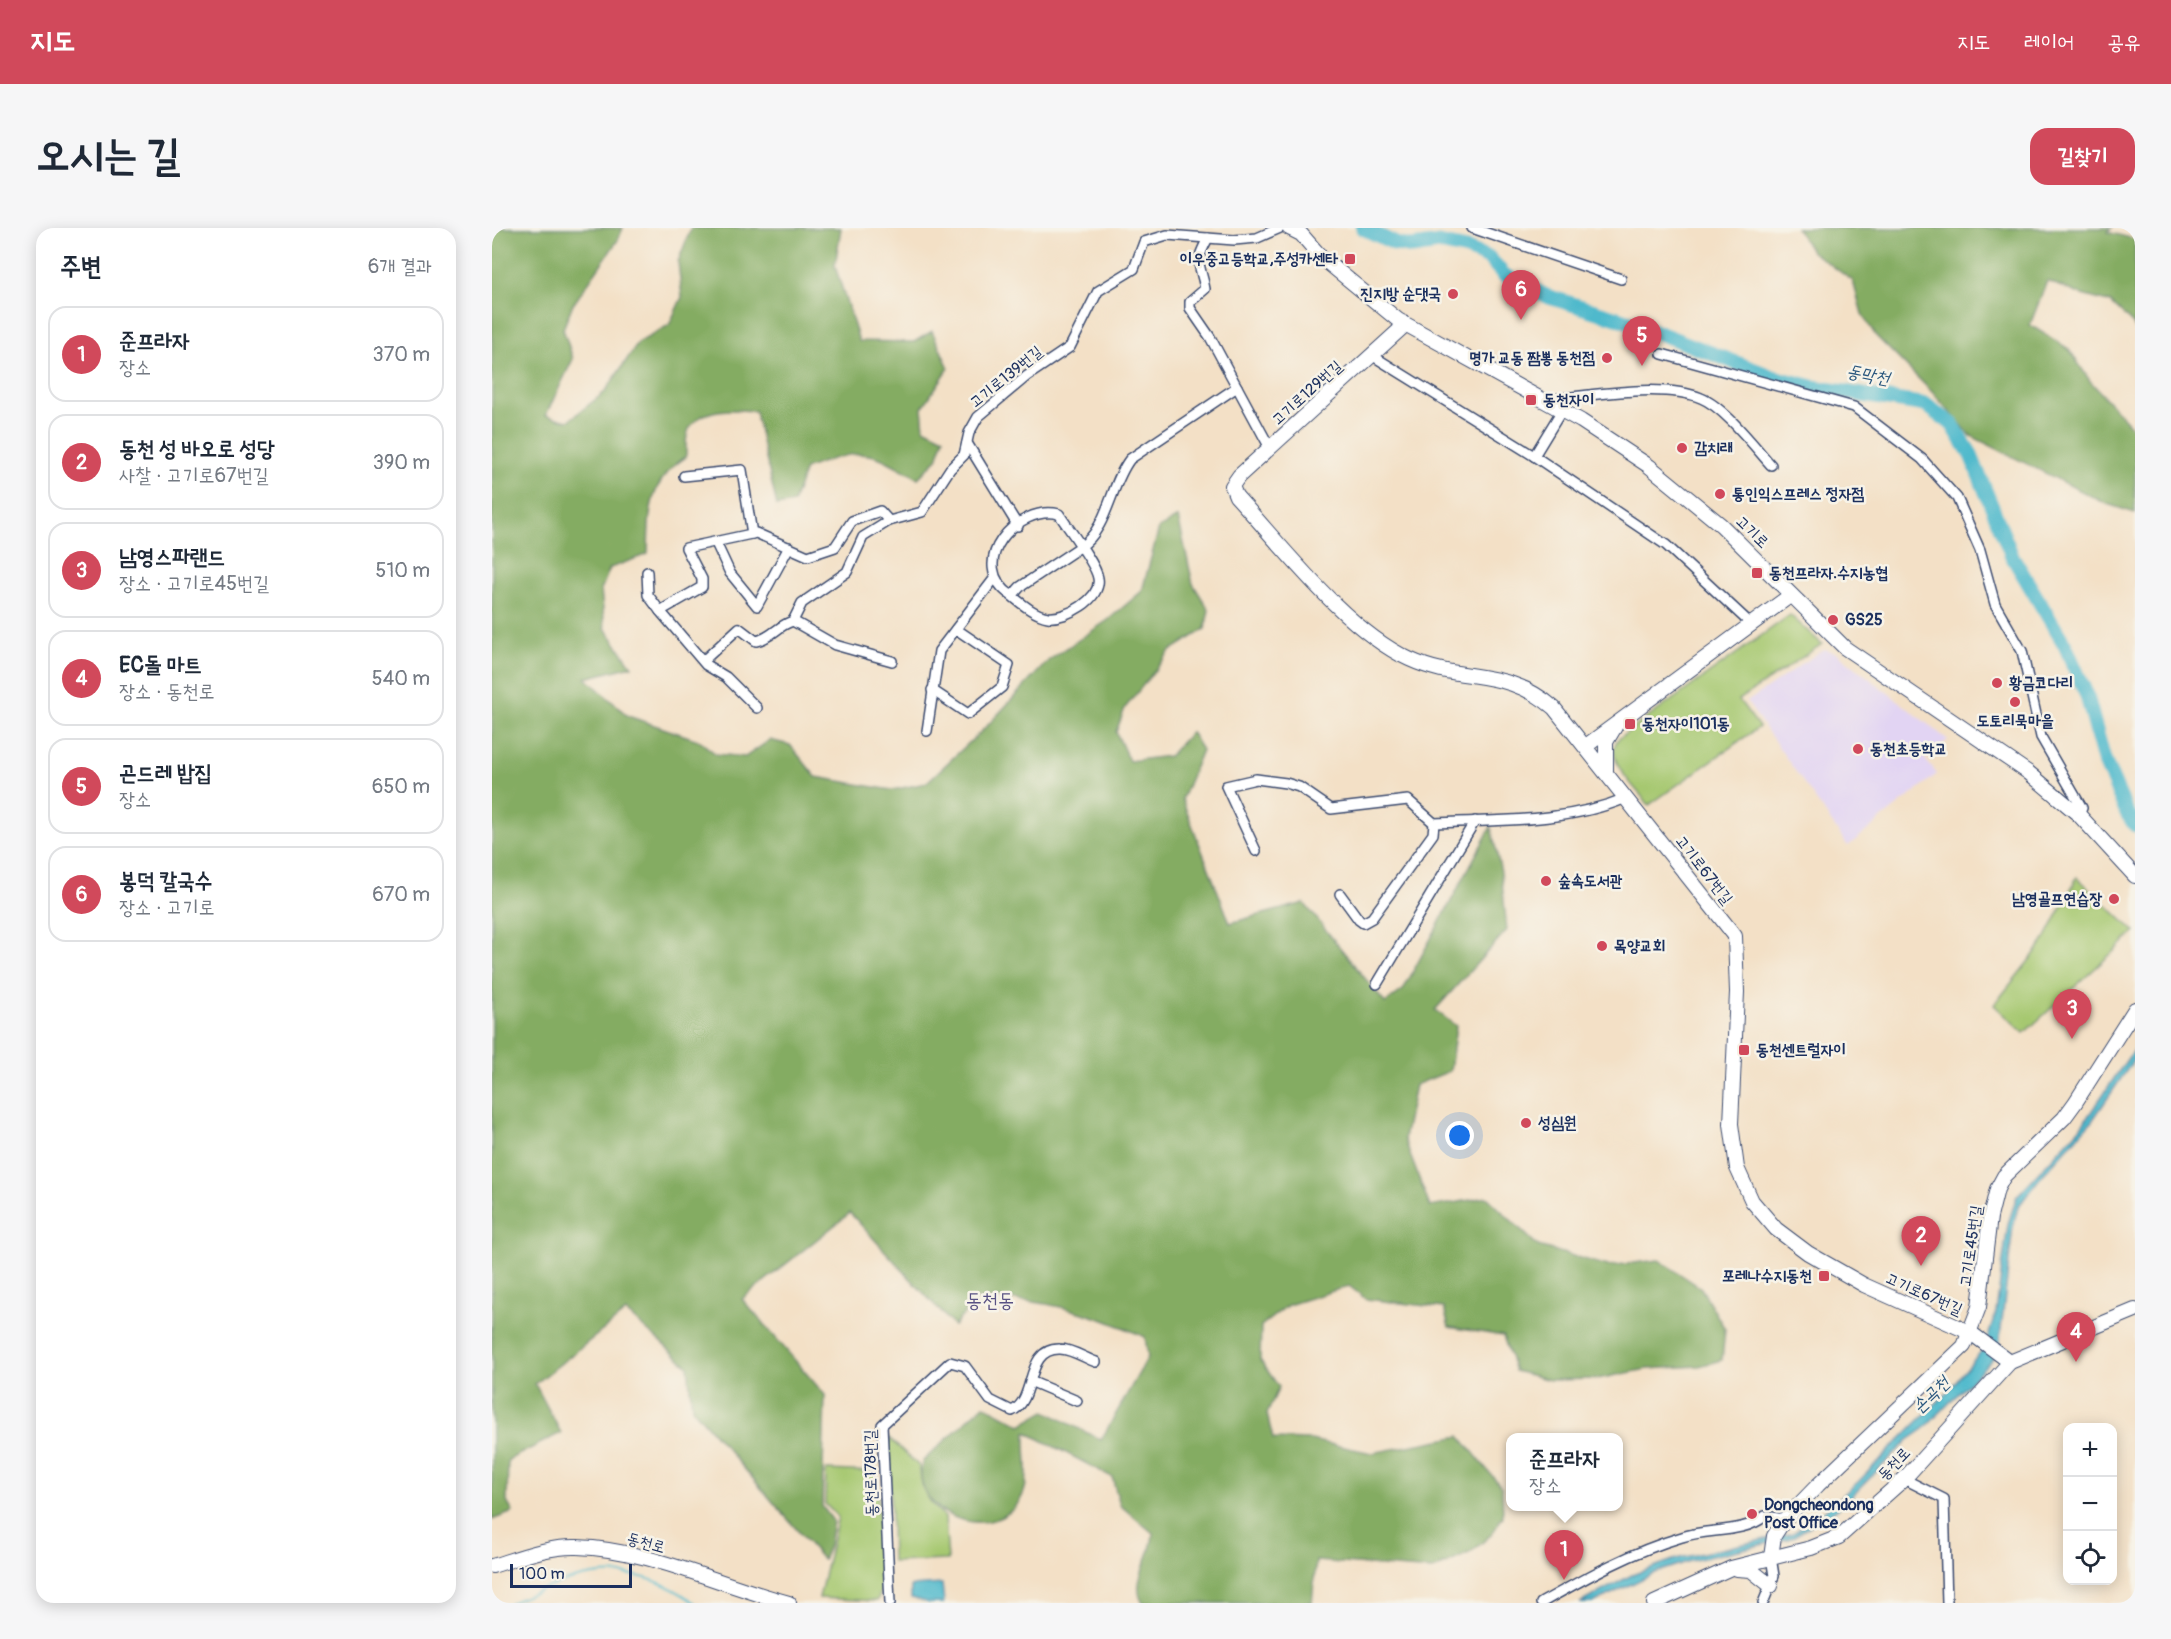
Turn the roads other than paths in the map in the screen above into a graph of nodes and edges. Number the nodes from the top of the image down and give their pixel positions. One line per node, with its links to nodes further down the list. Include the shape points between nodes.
1 (1280, 228): 4 (street, 고기로139번길, via 1257,238)
2 (1289, 228): 6 (street, 고기로, via 1301,234 1313,250)
3 (1472, 228): 5 (street)
4 (1208, 238): 9 (street, via 1197,266 1205,289 1190,302 1190,308); 12 (street, 고기로139번길, via 1167,235 1144,242 1134,269 1098,291 1070,347 978,417)
5 (1621, 279)
6 (1405, 325): 8 (street, 고기로129번길); 10 (street, 고기로)
7 (1662, 354): 41 (street, via 1854,407 1922,459 1957,498 1980,550 1995,604 2022,651 2041,737 2079,800)
8 (1373, 356): 13 (street, 고기로129번길); 14 (street)
9 (1237, 387): 13 (street); 22 (street, via 1130,459 1121,470 1098,526)
10 (1545, 400): 11 (street, 고기로); 15 (street, via 1673,391 1702,398 1733,423)
11 (1562, 410): 14 (street); 27 (street, 고기로, via 1617,443 1672,484 1721,525)
12 (967, 443): 18 (street, 고기로139번길, via 964,455 922,512); 19 (street)
13 (1270, 448): 17 (street, 고기로129번길)
14 (1534, 456): 30 (street, via 1666,545)
15 (1771, 465)
16 (684, 476): 20 (street, via 742,470)
17 (1232, 486): 38 (street, 고기로67번길, via 1236,496 1342,610 1378,640 1426,666 1505,680 1523,687 1554,708)
18 (889, 521): 23 (street, 고기로139번길, via 880,511 852,521 835,548 808,556); 29 (street, via 863,537 847,572 802,603)
19 (1018, 526): 22 (street, via 1041,512 1059,514); 25 (street, via 996,546 992,561)
20 (752, 534): 21 (street); 23 (street, 고기로139번길)
21 (716, 543): 23 (street, via 730,573 757,606); 28 (street, via 686,548 702,579 702,587)
22 (1080, 547): 26 (street); 26 (street, via 1098,578 1097,590 1090,599 1064,615 1048,617)
23 (789, 548)
24 (647, 572): 28 (street, via 648,595)
25 (994, 579): 26 (street); 31 (street)
26 (1012, 596)
27 (1791, 596): 30 (street); 41 (street, 고기로, via 1845,648 1993,748)
28 (660, 610): 32 (street)
29 (793, 621): 32 (street, via 782,624 769,639 756,640 739,628); 33 (street, via 835,645)
30 (1751, 624): 36 (street)
31 (956, 629): 34 (street, via 939,651); 34 (street, via 1009,665 1002,687 968,714)
32 (703, 661): 35 (street)
33 (892, 661)
34 (932, 690): 37 (street)
35 (758, 708)
36 (1617, 723): 38 (street); 39 (street, via 1606,742)
37 (927, 731)
38 (1586, 746): 39 (street, 고기로67번길)
39 (1606, 770): 40 (street, 고기로67번길)
40 (1626, 798): 42 (street, via 1579,814); 50 (street, 고기로67번길, via 1735,936 1737,993 1731,1124 1737,1168 1752,1201 1776,1229 1808,1253 1864,1285)
41 (2079, 815): 45 (street, 고기로)
42 (1475, 821): 43 (street); 47 (street)
43 (1434, 823): 44 (street, via 1408,800 1331,808 1286,783 1256,779 1226,786); 46 (street, via 1433,834 1372,918 1359,920)
44 (1256, 851)
45 (2135, 876)
46 (1340, 894)
47 (1377, 984)
48 (2135, 1009): 50 (street, 고기로45번길, via 2069,1111 2015,1164 1997,1189 1979,1307)
49 (2134, 1312): 51 (street, 동천로)
50 (1971, 1333): 51 (street, 고기로67번길); 56 (street, 고기로45번길, via 1964,1346)
51 (2006, 1360): 55 (street, 동천로)
52 (1095, 1362): 53 (street, 동천로178번길, via 1065,1350 1052,1350 1039,1358)
53 (1030, 1381): 54 (street); 62 (street, 동천로178번길, via 1021,1406 1012,1411 990,1400 965,1366 950,1362 882,1425)
54 (1077, 1401)
55 (1904, 1479): 57 (street, 동천로, via 1839,1537); 66 (street, via 1944,1499)
56 (1782, 1523): 57 (street, via 1770,1549); 63 (street, via 1765,1516 1754,1525 1684,1536 1622,1558)
57 (1771, 1557): 59 (street, 동천로); 60 (street)
58 (492, 1566): 61 (street, 동천로, via 546,1551 596,1549 644,1559)
59 (1731, 1568): 60 (street, via 1751,1570); 64 (street, 동천로)
60 (1771, 1586): 65 (street)
61 (789, 1603)
62 (890, 1603)
63 (1541, 1603)
64 (1653, 1603)
65 (1763, 1603)
66 (1947, 1603)

